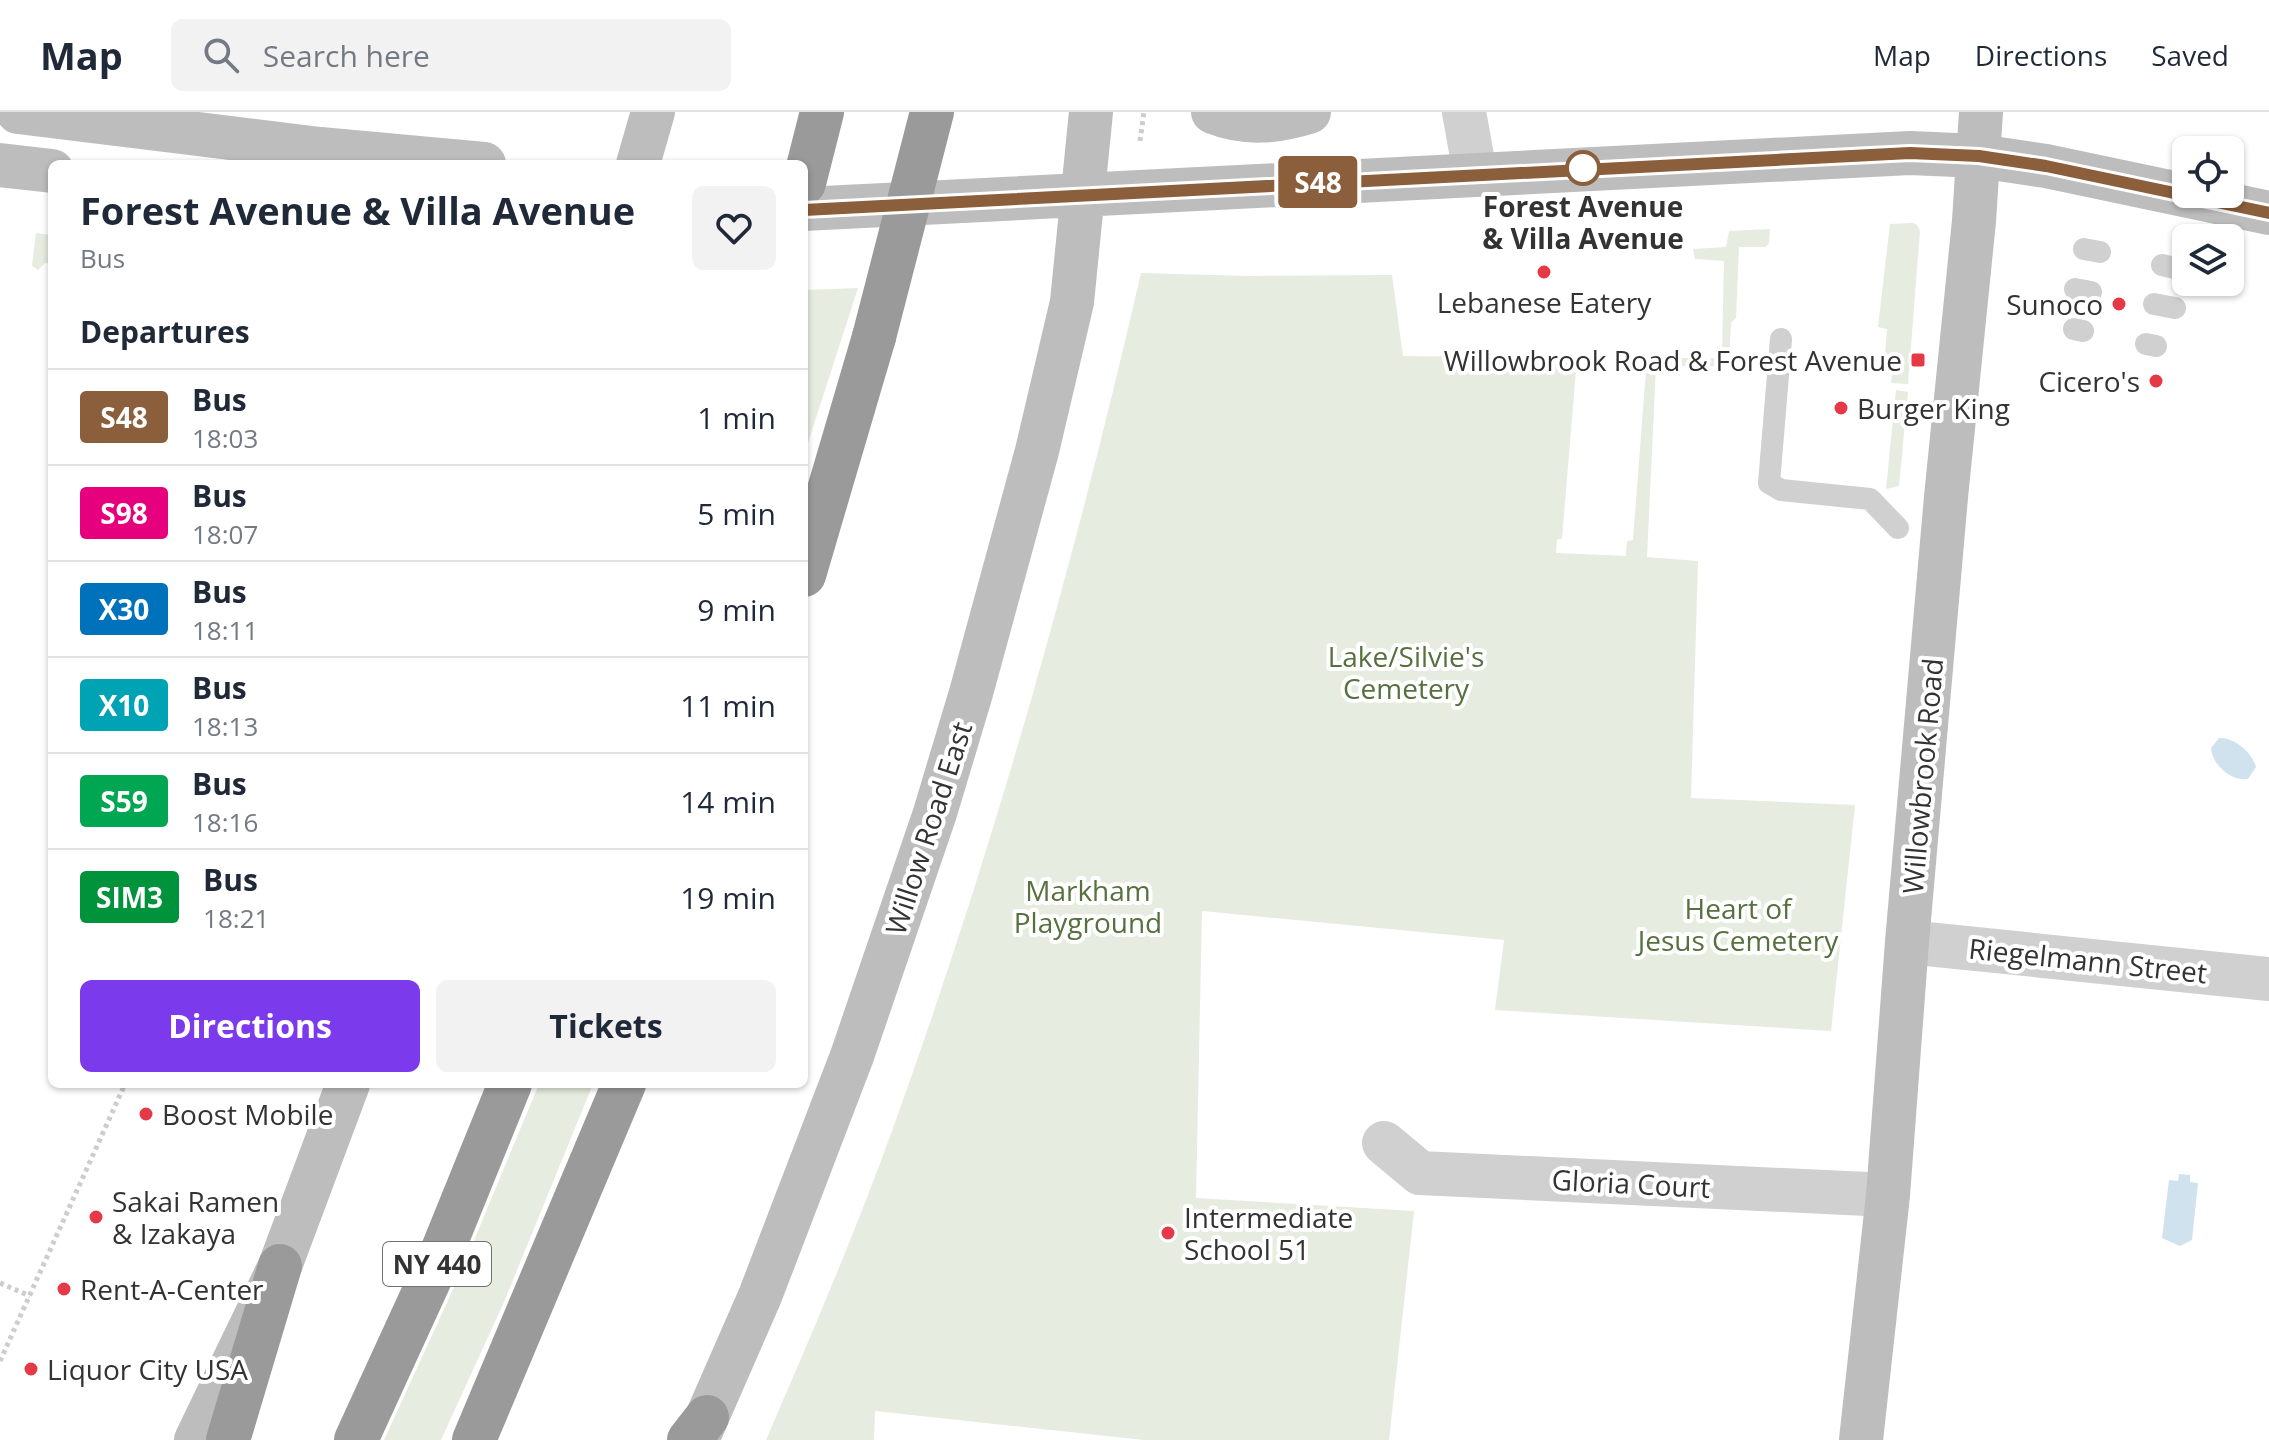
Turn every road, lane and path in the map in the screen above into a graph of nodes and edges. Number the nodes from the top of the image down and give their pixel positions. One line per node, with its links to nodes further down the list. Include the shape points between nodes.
1 (18, 112): 13 (main road)
2 (653, 112): 14 (main road)
3 (822, 112): 16 (highway)
4 (932, 112): 24 (highway, bridge)
5 (1091, 112): 19 (main road, Willow Road East)
6 (1144, 112): 11 (path)
7 (1213, 112): 8 (main road, via 1254,123)
8 (1309, 112)
9 (1464, 112): 18 (street)
10 (1981, 112): 12 (main road, Willowbrook Road)
11 (1140, 141)
12 (1979, 156): 18 (main road, via 1910,153); 21 (main road); 25 (main road, Willowbrook Road)
13 (440, 160)
14 (639, 160)
15 (0, 165): 17 (main road)
16 (808, 167)
17 (48, 171)
18 (1475, 173): 19 (main road)
19 (1082, 194): 20 (main road); 37 (main road, Willow Road East, via 1072,302 1041,436 935,813 806,1178)
20 (808, 209)
21 (2269, 213)
22 (1781, 339): 23 (lane, via 1769,483 1781,490 1870,499)
23 (1898, 528)
24 (808, 561)
25 (1907, 942): 26 (street, Riegelmann Street); 32 (main road, Willowbrook Road)
26 (2269, 979)
27 (123, 1088): 35 (path)
28 (347, 1088): 33 (main road)
29 (508, 1088): 40 (highway, NY 440, via 439,1259)
30 (622, 1088): 41 (highway)
31 (1384, 1143): 32 (street, Gloria Court, via 1420,1173)
32 (1888, 1195): 42 (main road, Willowbrook Road)
33 (280, 1266): 38 (main road); 39 (highway)
34 (0, 1283): 35 (path)
35 (30, 1296): 36 (path)
36 (0, 1361)
37 (698, 1432)
38 (196, 1440)
39 (228, 1440)
40 (356, 1440)
41 (474, 1440)
42 (1861, 1440)

